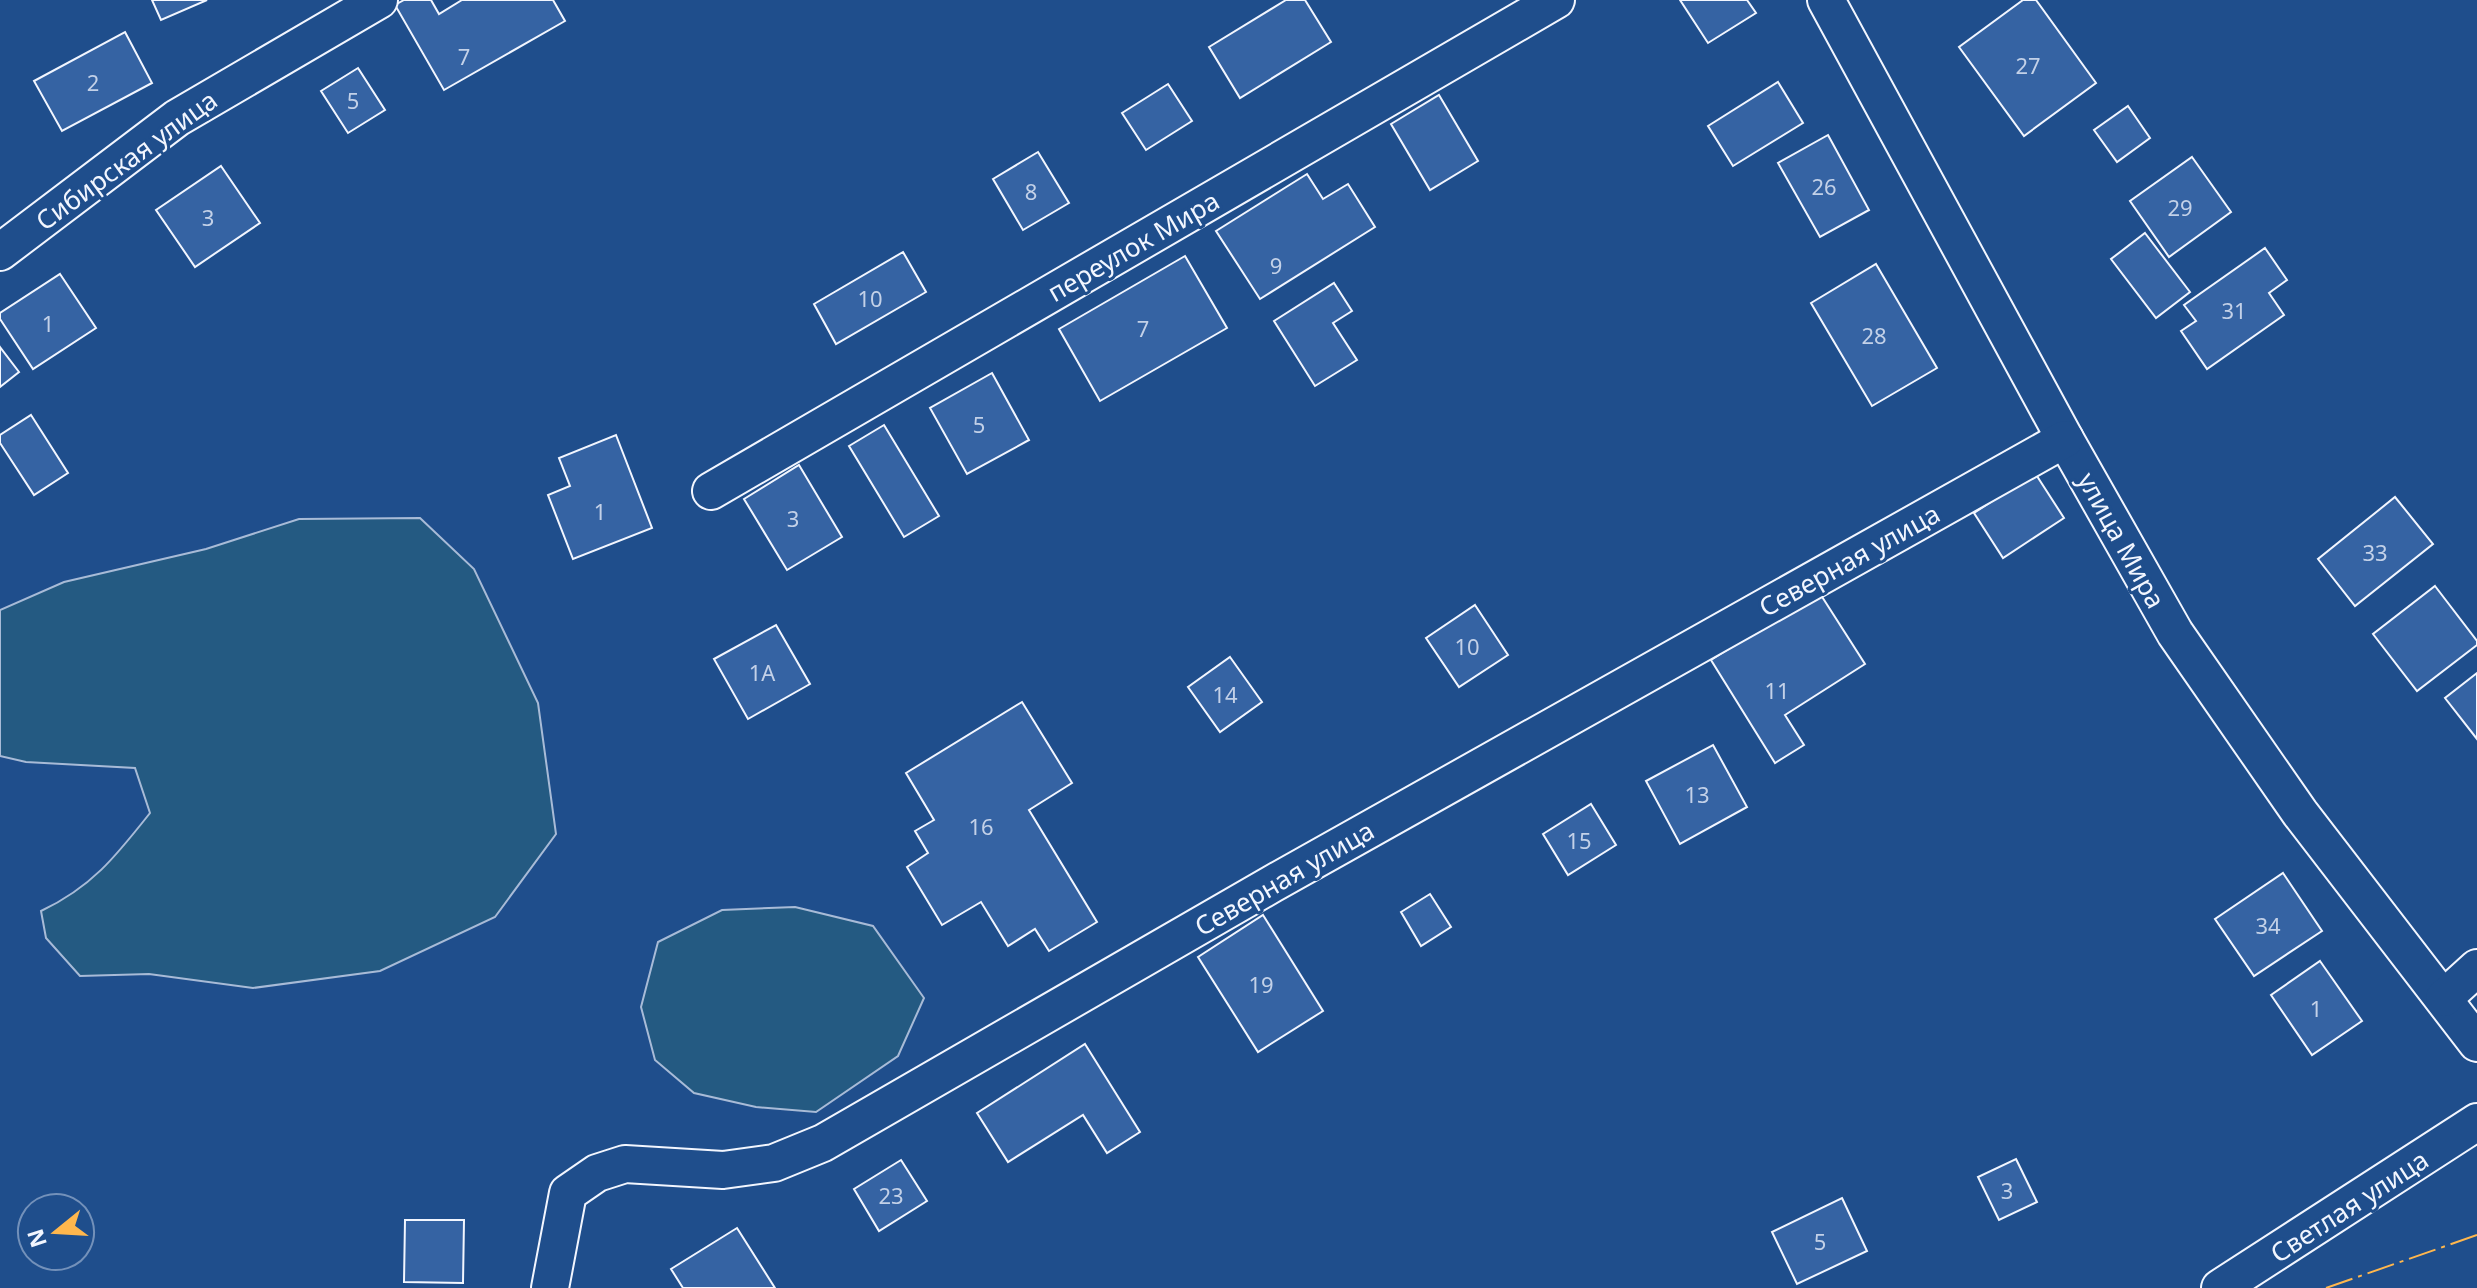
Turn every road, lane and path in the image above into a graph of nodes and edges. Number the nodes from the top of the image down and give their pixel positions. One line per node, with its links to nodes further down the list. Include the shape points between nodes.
1 (379, 0): 4 (street, Сибирская улица, via 177,118)
2 (1556, 0): 6 (street, переулок Мира)
3 (1826, 0): 5 (street, улица Мира)
4 (0, 252)
5 (2065, 439): 8 (street, улица Мира, via 2175,633 2300,813); 11 (street, Северная улица, via 823,1143 774,1163 723,1170 625,1164 597,1173 568,1193)
6 (711, 491)
7 (2477, 968): 8 (street)
8 (2444, 998): 9 (street, улица Мира)
9 (2477, 1043)
10 (2477, 1122): 12 (street, Светлая улица)
11 (550, 1288)
12 (2220, 1288)

